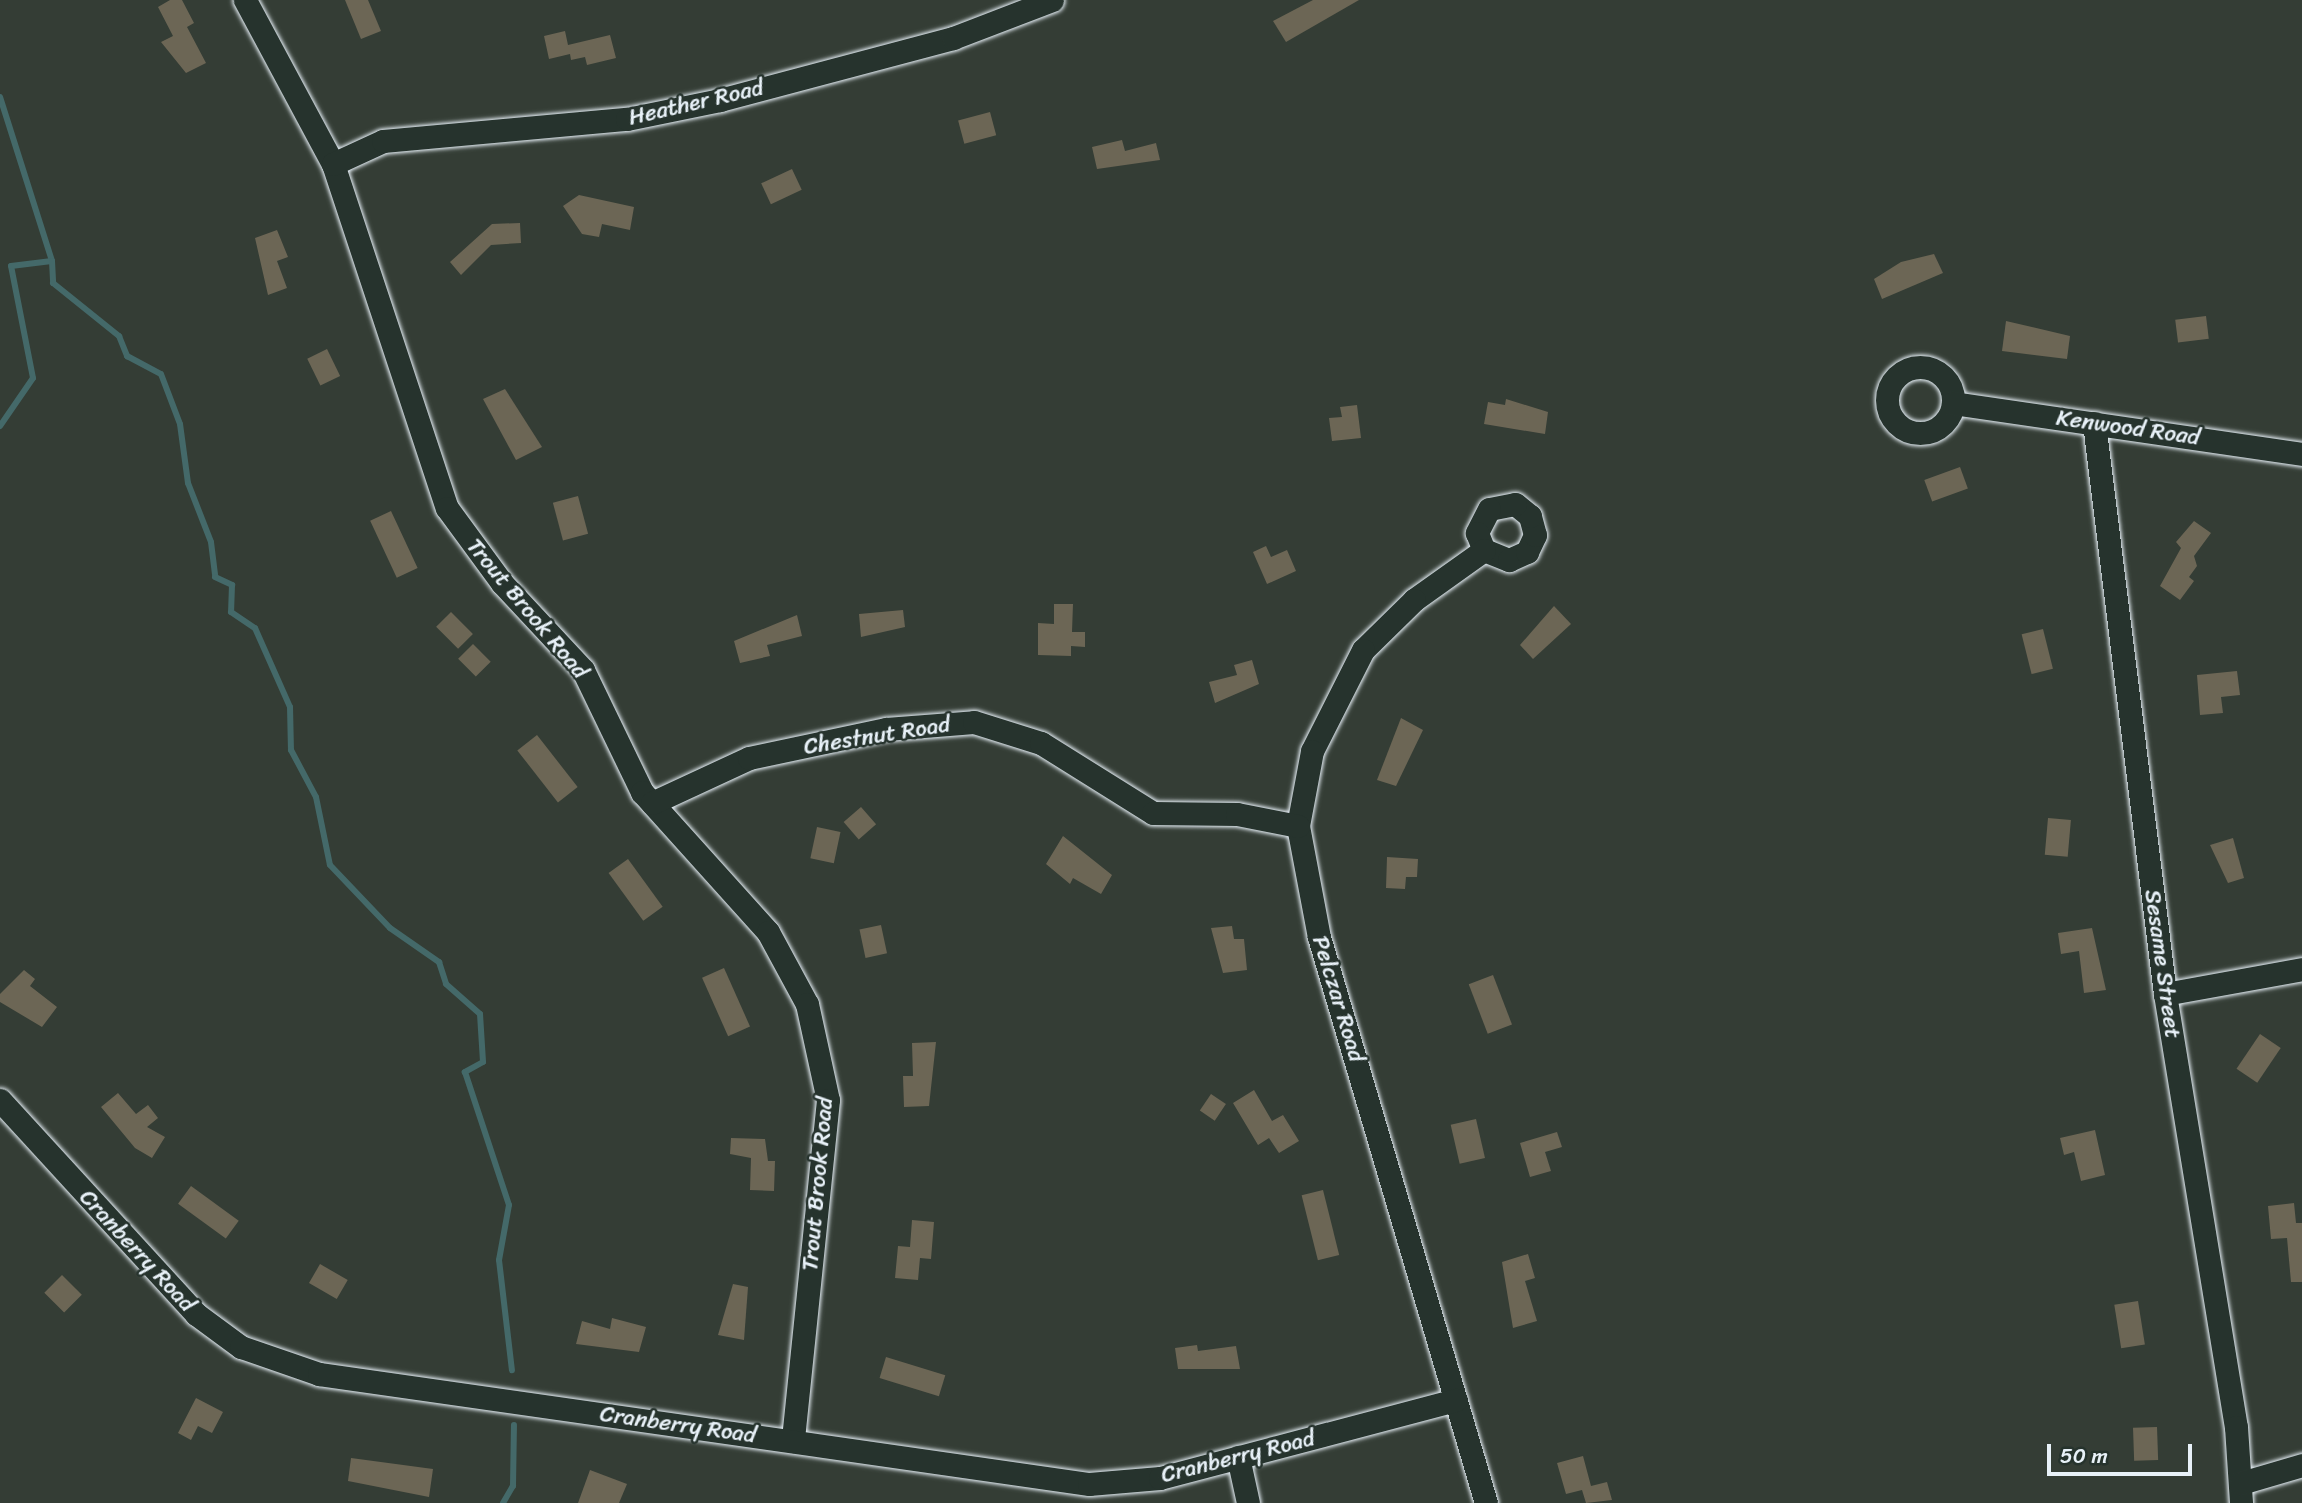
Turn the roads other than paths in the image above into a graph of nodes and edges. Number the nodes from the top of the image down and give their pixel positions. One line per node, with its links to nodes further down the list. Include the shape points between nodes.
1 (244, 0): 3 (street, Trout Brook Road)
2 (1052, 0): 3 (street, Heather Road, via 953,38 720,100 627,119 383,141)
3 (333, 164): 8 (street, Trout Brook Road, via 436,487 478,553 583,670)
4 (1954, 402): 5 (street, Kenwood Road)
5 (2094, 424): 6 (street, Kenwood Road); 11 (street, Sesame Street)
6 (2302, 454)
7 (1484, 550): 9 (street, Pelczar Road, via 1389,622 1351,667 1312,751)
8 (652, 803): 9 (street, Chestnut Road, via 749,758 886,729 974,722 1041,743 1153,813 1237,814); 14 (street, Trout Brook Road, via 768,932 818,1035 826,1132)
9 (1298, 826): 13 (street, Pelczar Road, via 1319,937)
10 (2302, 968): 11 (street)
11 (2165, 994): 17 (street, Sesame Street)
12 (0, 1100): 14 (street, Cranberry Road, via 174,1295 218,1332 265,1359 347,1379)
13 (1456, 1400): 15 (street, Cranberry Road); 19 (street, Pelczar Road)
14 (793, 1441): 15 (street, Cranberry Road, via 1089,1484 1160,1478)
15 (1238, 1457): 18 (street)
16 (2302, 1465): 17 (street)
17 (2241, 1493)
18 (1248, 1503)
19 (1486, 1503)

